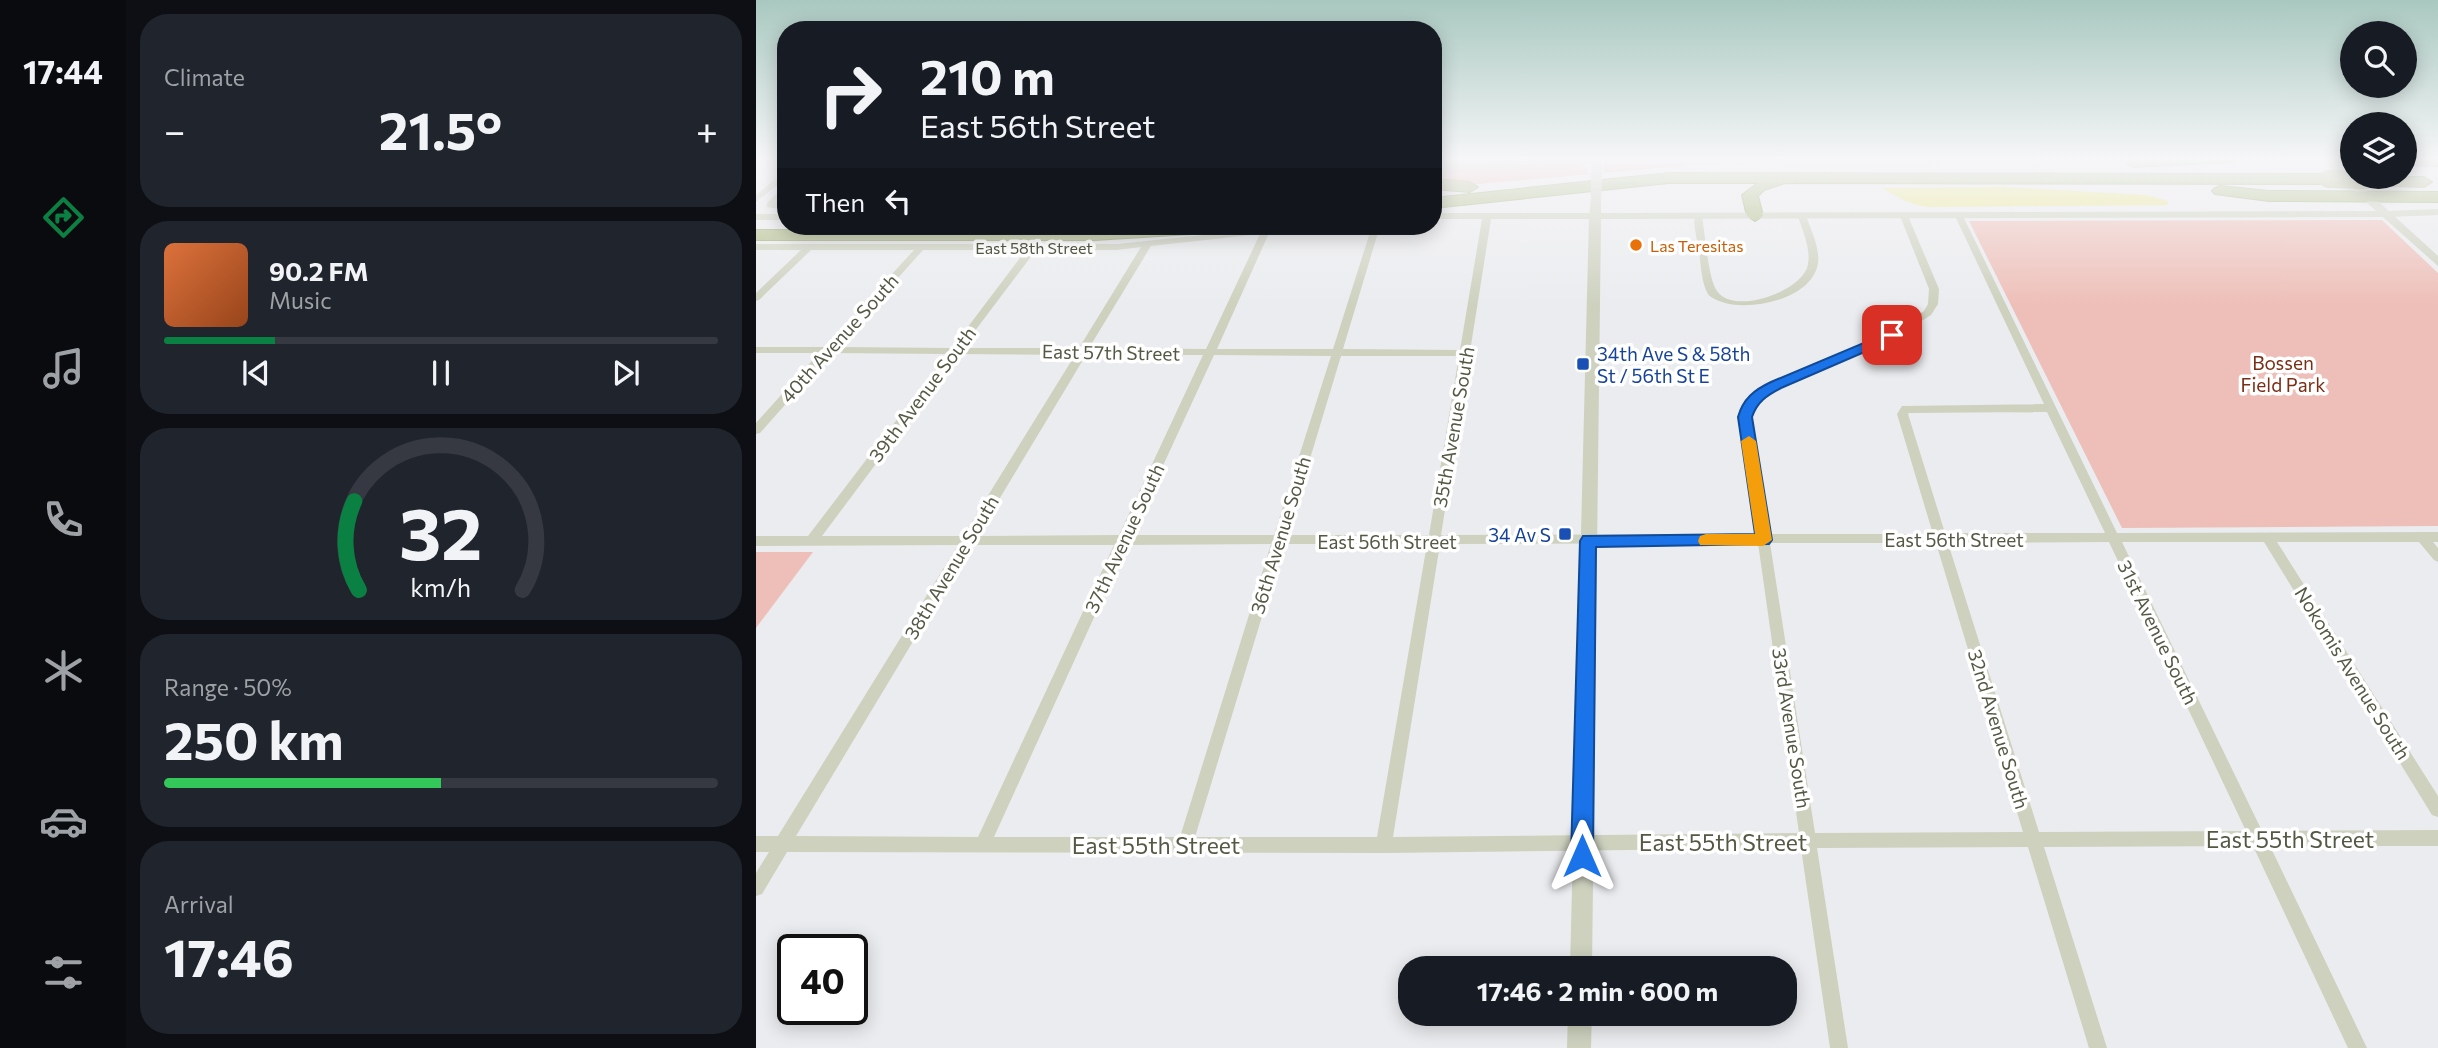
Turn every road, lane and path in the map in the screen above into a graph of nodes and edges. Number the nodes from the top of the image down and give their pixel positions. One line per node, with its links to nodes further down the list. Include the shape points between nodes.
1 (1595, 207): 10 (street, bridge)
2 (1745, 207): 12 (highway)
3 (1750, 207): 12 (highway)
4 (2381, 207): 6 (street)
5 (2438, 212): 6 (street)
6 (2386, 214): 15 (street); 31 (street)
7 (756, 216): 16 (street)
8 (1442, 216): 9 (street)
9 (1487, 216): 10 (street); 39 (street, 35th Avenue South)
10 (1595, 216): 11 (street); 55 (street)
11 (1698, 216): 12 (street); 32 (street)
12 (1749, 216): 13 (street)
13 (1802, 216): 14 (street); 32 (street, via 1813,266 1794,288 1762,301 1741,303 1713,294)
14 (1904, 216): 15 (street); 47 (street, 33rd Avenue South, via 1934,289 1928,313 1892,335 1769,388 1747,408)
15 (1959, 216): 41 (street, 31st Avenue South)
16 (777, 217)
17 (756, 229): 18 (highway)
18 (777, 229)
19 (756, 235): 20 (highway)
20 (777, 235)
21 (777, 235): 22 (highway)
22 (1094, 235)
23 (1232, 235): 26 (street, East 58th Street)
24 (1264, 235): 40 (street, 37th Avenue South)
25 (1373, 235): 38 (street, 36th Avenue South)
26 (1147, 245): 30 (street, East 58th Street); 37 (street, 38th Avenue South)
27 (756, 247): 28 (street, East 58th Street)
28 (809, 247): 29 (street, East 58th Street); 33 (street)
29 (921, 247): 30 (street, East 58th Street); 35 (street, 40th Avenue South)
30 (1034, 247): 36 (street, 39th Avenue South)
31 (2438, 262)
32 (1707, 281)
33 (756, 298)
34 (756, 350): 35 (street, East 57th Street)
35 (827, 350): 36 (street, East 57th Street); 42 (street, 40th Avenue South)
36 (955, 350): 37 (street, East 57th Street); 50 (street, 39th Avenue South)
37 (1083, 352): 40 (street, East 57th Street); 51 (street, 38th Avenue South)
38 (1338, 353): 39 (street, East 57th Street); 40 (street, East 57th Street); 53 (street, 36th Avenue South)
39 (1465, 353): 54 (street, 35th Avenue South)
40 (1210, 354): 52 (street, 37th Avenue South)
41 (2050, 408): 46 (street, 31st Avenue South); 48 (street, 32nd Avenue South, via 1902,410)
42 (756, 430)
43 (2267, 537): 44 (street, East 56th Street); 46 (street, East 56th Street); 57 (street, Nokomis Avenue South)
44 (2422, 537): 45 (street, East 56th Street); 56 (street)
45 (2438, 537)
46 (2113, 538): 48 (street, East 56th Street); 59 (street, 31st Avenue South)
47 (1763, 540): 48 (street, East 56th Street); 55 (street, East 56th Street); 61 (street, 33rd Avenue South)
48 (1939, 540): 60 (street, 32nd Avenue South)
49 (756, 541): 50 (street, East 56th Street)
50 (811, 541): 51 (street, East 56th Street)
51 (966, 541): 52 (street, East 56th Street); 64 (street, 38th Avenue South)
52 (1122, 541): 53 (street, East 56th Street); 65 (street, 37th Avenue South)
53 (1277, 541): 54 (street, East 56th Street); 66 (street, 36th Avenue South)
54 (1433, 541): 55 (street, East 56th Street); 67 (street, 35th Avenue South)
55 (1588, 541): 62 (street)
56 (2438, 557)
57 (2438, 810)
58 (2438, 838): 59 (street, East 55th Street)
59 (2257, 839): 60 (street, East 55th Street); 74 (street, 31st Avenue South)
60 (2033, 840): 61 (street, East 55th Street); 73 (street, 32nd Avenue South)
61 (1809, 842): 62 (street, East 55th Street); 72 (street, 33rd Avenue South)
62 (1582, 843): 67 (street, East 55th Street); 69 (street)
63 (756, 844): 64 (street, East 55th Street)
64 (783, 844): 65 (street, East 55th Street); 68 (street, 38th Avenue South)
65 (982, 845): 66 (street, East 55th Street)
66 (1185, 845): 67 (street, East 55th Street)
67 (1384, 845)
68 (756, 888)
69 (1581, 956)
70 (1579, 1026): 71 (street)
71 (1578, 1048)
72 (1839, 1048)
73 (2098, 1048)
74 (2358, 1048)

